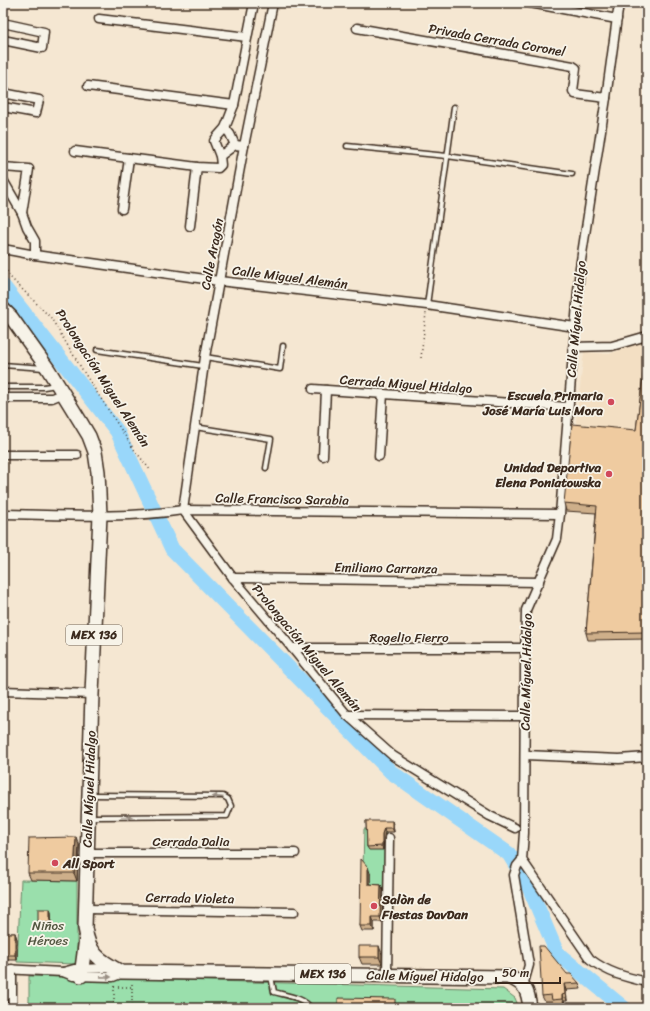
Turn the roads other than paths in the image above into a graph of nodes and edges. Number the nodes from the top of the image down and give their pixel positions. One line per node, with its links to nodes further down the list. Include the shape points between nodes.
1 (254, 3): 9 (street)
2 (273, 3): 19 (street, Calle Aragón)
3 (530, 3): 6 (street)
4 (619, 3): 6 (street, Calle Míguel Hidalgo)
5 (99, 19): 9 (street)
6 (617, 19): 13 (street, Calle Míguel Hidalgo)
7 (3, 23): 10 (street, via 44,32 42,48)
8 (357, 28): 13 (street, Privada Cerrada Coronel, via 573,66 576,68 573,91 575,94)
9 (247, 36): 14 (street)
10 (3, 40)
11 (88, 86): 14 (street)
12 (3, 93): 15 (street, via 39,100 36,113)
13 (606, 98): 37 (street, Calle Míguel Hidalgo, via 580,267)
14 (234, 105): 17 (street)
15 (3, 107)
16 (454, 107): 23 (lane)
17 (225, 128): 18 (street); 22 (street, via 214,141)
18 (235, 145): 19 (street); 22 (street)
19 (244, 146): 34 (street, Calle Aragón)
20 (347, 146): 23 (lane)
21 (75, 151): 24 (street)
22 (220, 156): 26 (street, via 221,165 218,168)
23 (447, 156): 27 (lane); 35 (lane)
24 (129, 158): 26 (street); 29 (street)
25 (3, 166): 30 (street, via 29,169)
26 (197, 167): 31 (street)
27 (572, 174)
28 (3, 180): 30 (street)
29 (122, 209)
30 (22, 213): 33 (street, via 35,241)
31 (190, 226)
32 (3, 249): 33 (street, Calle Miguel Alemán)
33 (35, 255): 34 (street, Calle Miguel Alemán)
34 (219, 281): 35 (street, Calle Miguel Alemán); 42 (street, Calle Aragón)
35 (427, 305): 37 (street, Calle Miguel Alemán)
36 (3, 309): 45 (main road, Calle Míguel Hidalgo / MEX 136)
37 (575, 326): 40 (street, Calle Míguel Hidalgo)
38 (647, 336): 40 (street, via 612,346)
39 (283, 346): 42 (lane, via 280,369)
40 (573, 347): 52 (street, Calle Míguel Hidalgo)
41 (97, 350): 44 (lane)
42 (205, 357): 44 (street, Calle Aragón)
43 (3, 365): 45 (lane)
44 (203, 366): 53 (street, Calle Aragón)
45 (48, 369): 47 (main road, Calle Míguel Hidalgo / MEX 136)
46 (3, 387): 47 (lane)
47 (61, 389): 51 (street, via 52,398); 62 (main road, Calle Míguel Hidalgo / MEX 136, via 89,436 95,452)
48 (313, 389): 49 (street, Cerrada Miguel Hidalgo)
49 (326, 390): 50 (street, Cerrada Miguel Hidalgo); 56 (street)
50 (383, 394): 52 (street, Cerrada Miguel Hidalgo); 57 (street)
51 (3, 398)
52 (568, 407): 61 (street, Calle Míguel Hidalgo)
53 (195, 427): 58 (lane, via 271,439); 59 (street, Calle Aragón)
54 (3, 455): 55 (street)
55 (77, 455)
56 (323, 456)
57 (380, 456)
58 (266, 468)
59 (183, 510): 61 (street, Calle Francisco Sarabia); 62 (street, Calle Francisco Sarabia); 63 (street, Prolongación Miguel Alemán)
60 (3, 514): 62 (street, Calle Francisco Sarabia)
61 (560, 514): 64 (street, Calle Míguel Hidalgo, via 557,539)
62 (100, 515): 68 (main road, Calle Míguel Hidalgo / MEX 136)
63 (233, 578): 64 (street, Emiliano Carranza); 65 (street, Prolongación Miguel Alemán)
64 (539, 582): 66 (street, Calle Míguel Hidalgo, via 526,610)
65 (292, 648): 66 (street, Rogelio Fierro); 69 (street, Prolongación Miguel Alemán)
66 (525, 648): 70 (street, Calle Míguel Hidalgo)
67 (3, 691): 68 (street)
68 (92, 694): 73 (main road, Calle Míguel Hidalgo / MEX 136)
69 (346, 715): 70 (street); 75 (street, Prolongación Miguel Alemán, via 393,756 490,816)
70 (525, 716): 71 (street, Calle Míguel Hidalgo)
71 (525, 755): 72 (street, via 618,759); 79 (street, Calle Míguel Hidalgo, via 524,833)
72 (647, 757)
73 (88, 796): 74 (main road, Calle Míguel Hidalgo / MEX 136); 74 (lane, one-way to 73, via 227,816 231,806 228,799 223,796)
74 (88, 819): 78 (main road, Calle Míguel Hidalgo / MEX 136)
75 (515, 828)
76 (389, 838): 88 (street)
77 (295, 852): 78 (street, Cerrada Dalia)
78 (87, 853): 80 (main road, Calle Míguel Hidalgo / MEX 136)
79 (518, 866): 89 (street, via 590,959 623,977); 90 (street, Calle Míguel Hidalgo, via 514,876 529,965)
80 (85, 909): 81 (street, Cerrada Violeta); 82 (main road, Calle Míguel Hidalgo / MEX 136)
81 (294, 912)
82 (86, 938): 85 (main road); 86 (main road, Calle Míguel Hidalgo / MEX 136, via 100,959)
83 (3, 969): 84 (street)
84 (12, 969): 85 (street, via 63,972 74,968); 91 (street)
85 (82, 972): 86 (street)
86 (120, 972): 87 (main road, Calle Míguel Hidalgo / MEX 136)
87 (271, 974): 88 (main road, Calle Míguel Hidalgo / MEX 136); 92 (lane, via 274,992 302,1000 310,1005)
88 (387, 975): 90 (main road, Calle Míguel Hidalgo / MEX 136, via 499,977 516,980)
89 (647, 982)
90 (523, 986): 93 (main road, via 528,995)
91 (12, 1008)
92 (310, 1008)
93 (530, 1008)

